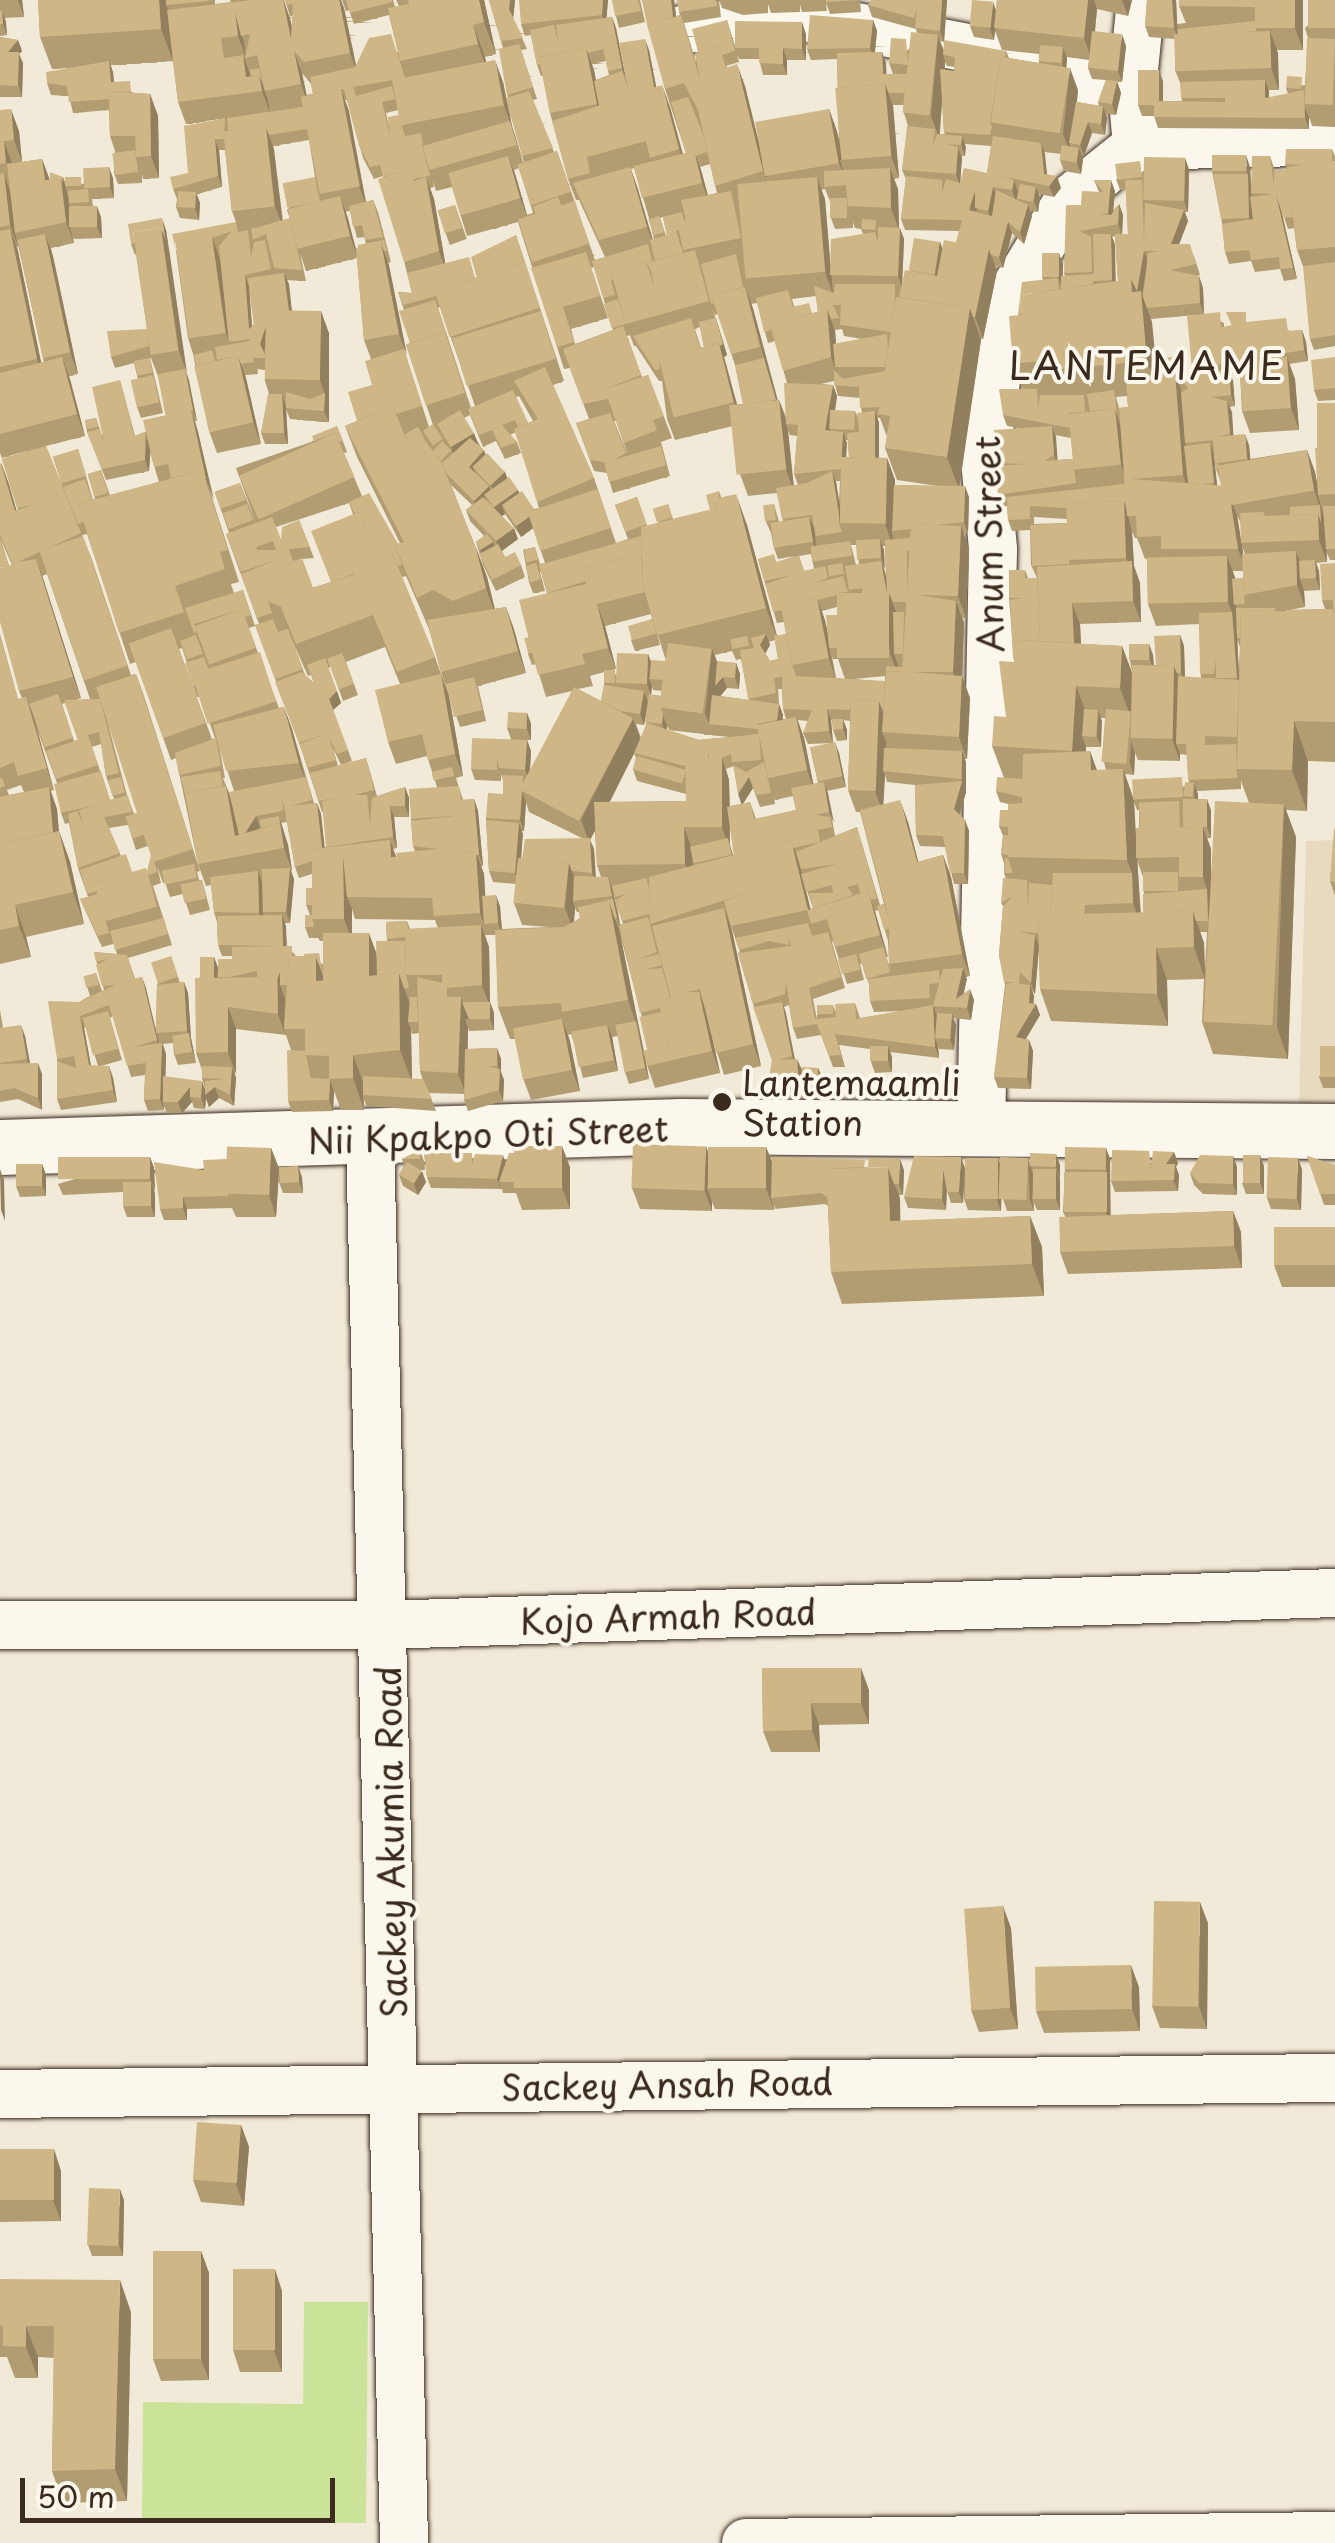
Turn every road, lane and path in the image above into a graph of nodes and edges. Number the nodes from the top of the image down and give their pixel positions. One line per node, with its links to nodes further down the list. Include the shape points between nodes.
1 (1141, 0): 3 (street)
2 (685, 28): 3 (street, via 804,18 880,25 911,42 1020,58 1038,77)
3 (1132, 89): 5 (street)
4 (1335, 140): 5 (street)
5 (1138, 146): 6 (street, Anum Street, via 1068,200 1024,262 988,397)
6 (981, 1132): 7 (street, Nii Kpakpo Oti Street); 8 (street, Nii Kpakpo Oti Street, via 682,1126)
7 (1335, 1132)
8 (370, 1140): 9 (street, Nii Kpakpo Oti Street); 12 (street, Sackey Akumia Road)
9 (0, 1147)
10 (1335, 1594): 12 (street, Kojo Armah Road)
11 (0, 1625): 12 (street, Kojo Armah Road)
12 (385, 1625): 15 (street, Sackey Akumia Road)
13 (1335, 2078): 15 (street, Sackey Ansah Road)
14 (0, 2094): 15 (street, Sackey Ansah Road)
15 (396, 2094): 17 (street, Sackey Akumia Road)
16 (1335, 2536): 18 (street)
17 (404, 2543)
18 (746, 2543)

